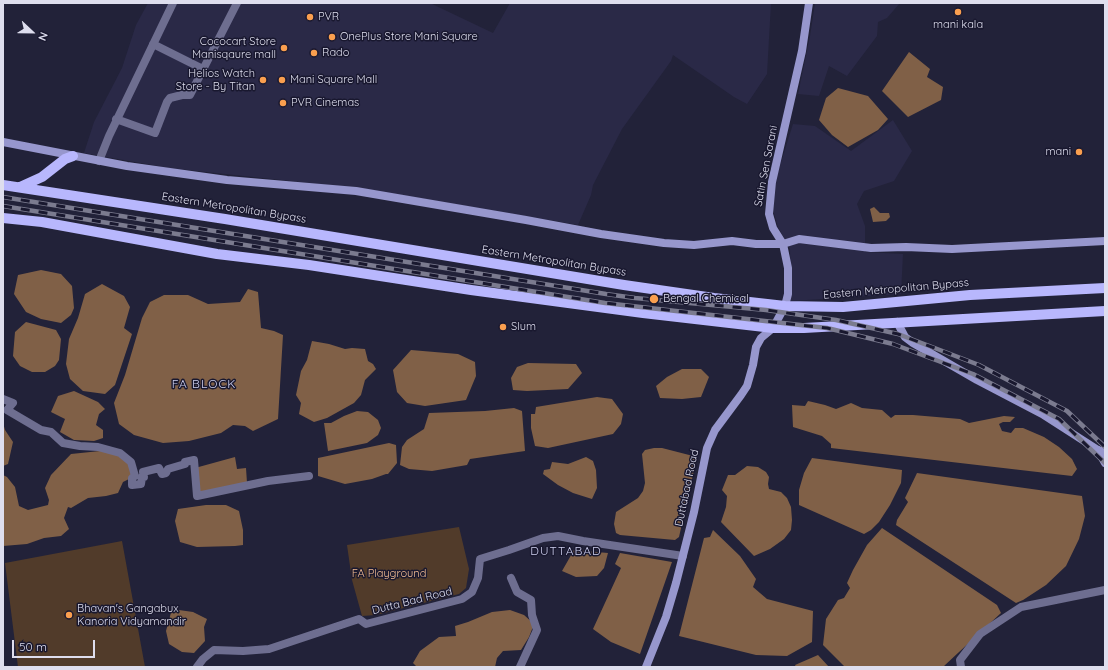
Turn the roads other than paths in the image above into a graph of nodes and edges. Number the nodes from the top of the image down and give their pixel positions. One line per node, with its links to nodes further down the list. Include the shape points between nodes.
1 (173, 3): 4 (street)
2 (237, 3): 5 (street)
3 (809, 3): 14 (street, Satin Sen Sarani, via 802,51 772,182 769,214 773,228)
4 (153, 44): 5 (street); 6 (street)
5 (203, 69): 6 (street, via 190,95 182,94 170,98 155,132)
6 (116, 119): 9 (street)
7 (3, 142): 8 (street)
8 (73, 156): 9 (street); 11 (main road, via 65,159 42,177)
9 (99, 161): 14 (street, via 227,180 356,191 664,243 694,245 732,241)
10 (3, 185): 11 (main road, Eastern Metropolitan Bypass)
11 (20, 187): 16 (main road, Eastern Metropolitan Bypass, via 631,286)
12 (3, 218): 19 (main road, via 42,222 217,254 643,313)
13 (1105, 241): 14 (street, via 952,249 871,248 799,239)
14 (783, 244): 16 (street, Satin Sen Sarani, via 788,268 788,294)
15 (1105, 288): 16 (main road, Eastern Metropolitan Bypass, via 970,295 842,307)
16 (785, 306): 19 (street, Satin Sen Sarani)
17 (1105, 311): 18 (main road)
18 (897, 322): 19 (main road); 21 (street, via 905,337 913,343 1042,414)
19 (773, 328): 24 (street, Duttabad Road, via 756,347 747,386 715,430 707,448)
20 (3, 399): 23 (street, via 13,403 7,410 41,430 51,432 63,443 98,447 120,453 131,462 135,476 132,478 132,485 141,484 143,472 159,468 162,474 168,469 194,460 197,496)
21 (1101, 451): 22 (street)
22 (1105, 464)
23 (309, 476)
24 (683, 556): 27 (street, Dutta Bad Road, via 558,536 543,538 480,559 478,578 472,592 462,599 366,624 359,619 269,649 214,650 202,659); 29 (street, Duttabad Road, via 666,617)
25 (511, 578): 28 (street, via 517,592 531,600 537,630)
26 (1105, 590): 30 (street, via 1021,607 980,634 960,660)
27 (198, 667)
28 (520, 667)
29 (646, 667)
30 (961, 667)

